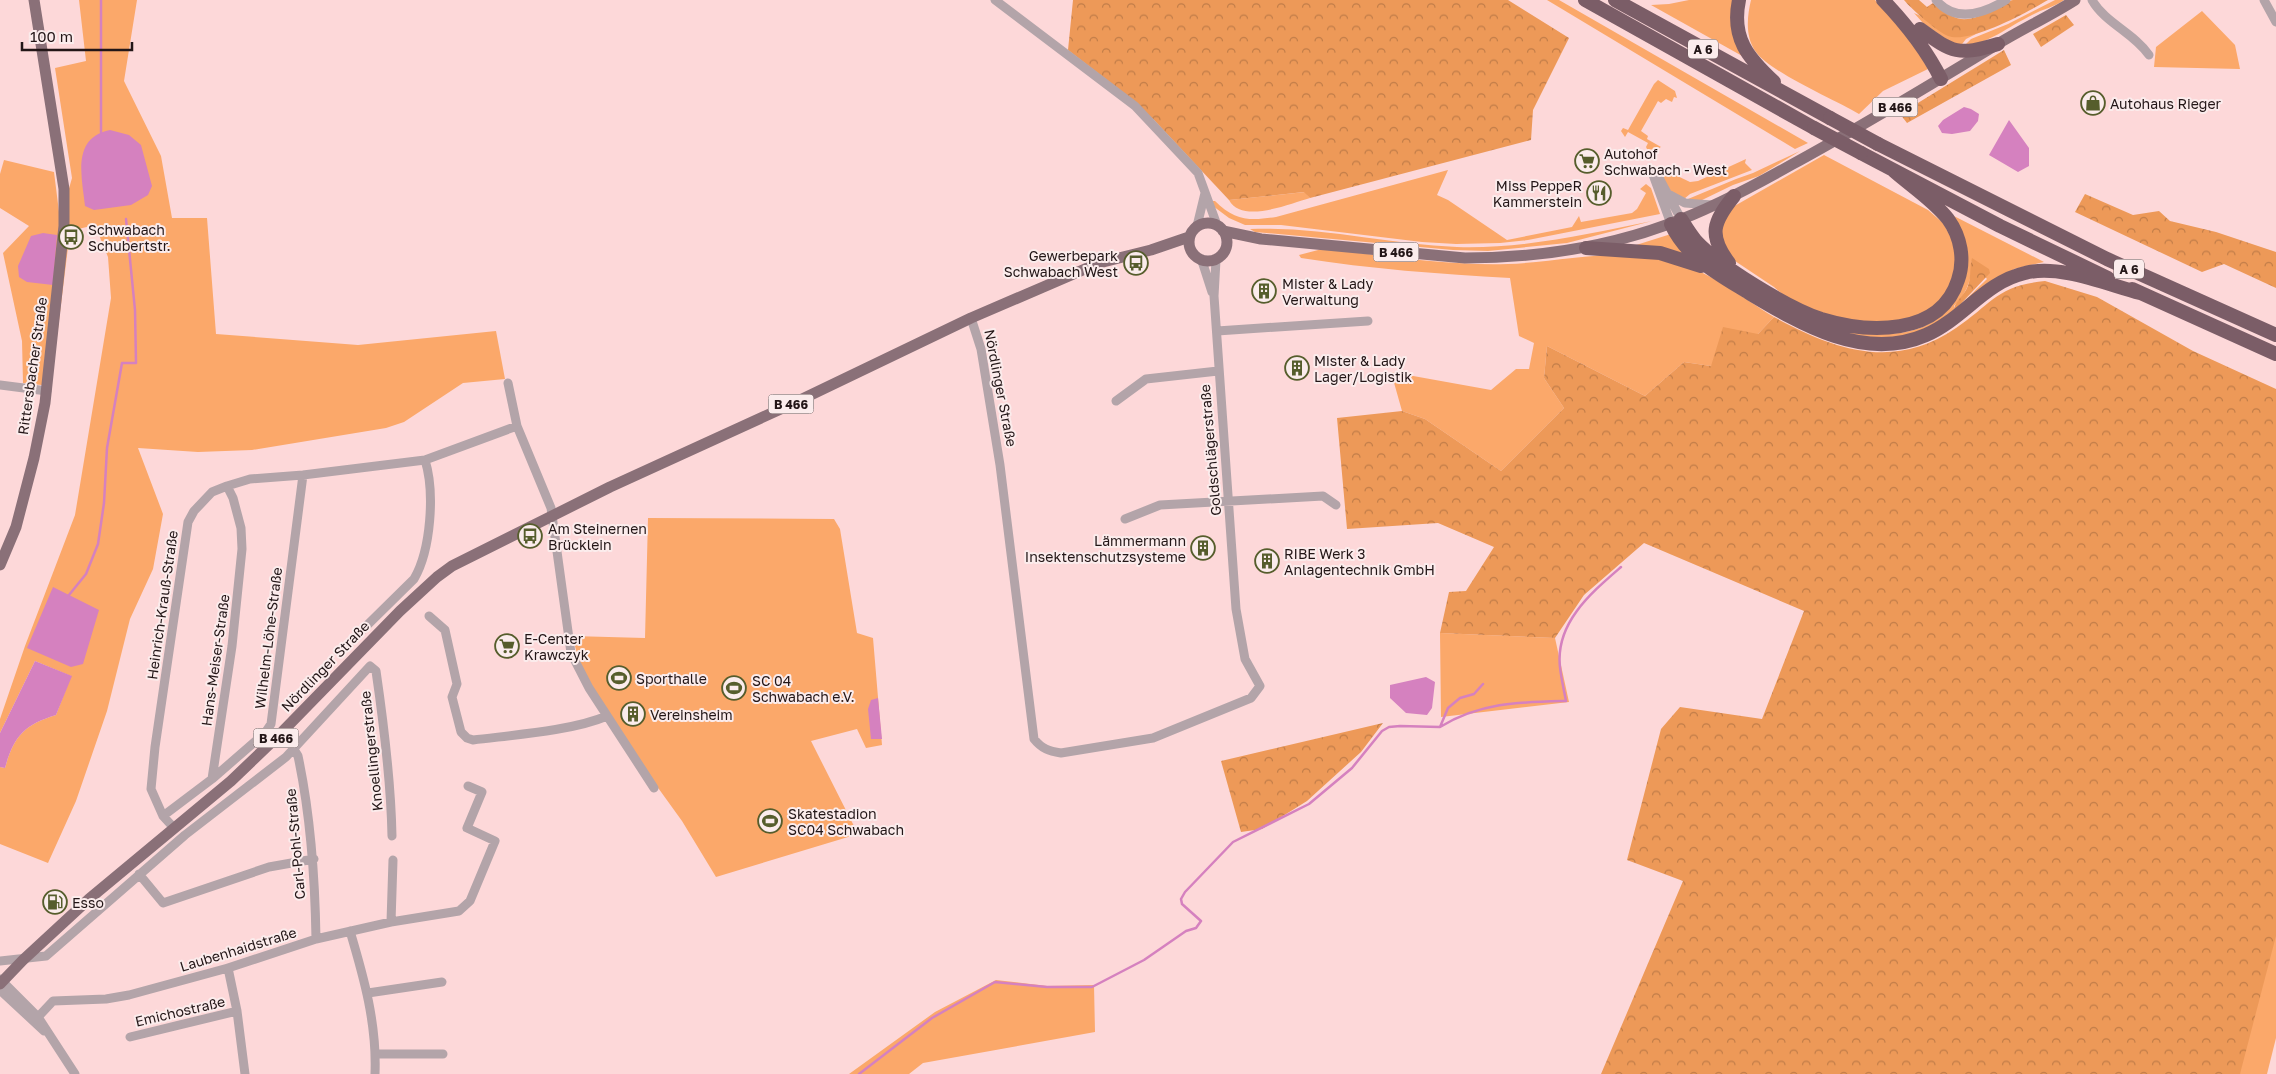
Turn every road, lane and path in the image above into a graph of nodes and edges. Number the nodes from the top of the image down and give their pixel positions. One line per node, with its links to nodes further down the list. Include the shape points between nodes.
1 (34, 0): 47 (main road, Rittersbacher Straße, via 64,189 64,226)
2 (995, 0): 20 (street, via 1135,106 1198,173)
3 (1585, 0): 19 (highway, A 6, bridge)
4 (1615, 0): 18 (highway, A 6)
5 (1739, 0): 18 (highway, via 1737,23 1746,52)
6 (1883, 0): 17 (highway)
7 (1895, 0): 14 (highway)
8 (1936, 0): 9 (street, via 1949,12 1966,15 1988,10)
9 (2006, 0)
10 (2075, 0): 15 (main road, B 466)
11 (2092, 0): 16 (street, via 2102,14 2133,37)
12 (2264, 0): 13 (street)
13 (2276, 22)
14 (1920, 28): 15 (highway, via 1944,46 1960,51 1974,51); 17 (highway)
15 (1998, 44): 17 (main road, B 466)
16 (2149, 55)
17 (1945, 77): 22 (main road, B 466)
18 (1792, 97): 42 (highway, A 6, bridge, via 2107,259)
19 (1894, 171): 36 (highway, via 1948,219 1960,244 1961,272 1957,285 1950,298 1932,316 1906,326 1889,328 1841,324 1796,308); 37 (highway, A 6)
20 (1205, 193): 25 (street); 26 (street)
21 (1669, 194): 23 (street, via 1685,203); 24 (street); 24 (street, via 1652,170)
22 (1734, 196): 23 (main road, B 466); 36 (highway, via 1717,219 1715,232 1718,245)
23 (1715, 205): 24 (main road, B 466)
24 (1676, 221): 29 (main road, B 466); 35 (highway, via 1685,246); 36 (highway, via 1696,242)
25 (1197, 226): 26 (main road, via 1207,223); 27 (main road)
26 (1220, 228): 28 (main road, B 466); 30 (main road, via 1226,236)
27 (1189, 237): 31 (main road, B 466); 32 (main road)
28 (1261, 239): 29 (main road, B 466, via 1465,258); 30 (main road, B 466)
29 (1586, 248): 35 (highway, via 1660,253)
30 (1226, 249): 33 (main road)
31 (1151, 250): 32 (main road, B 466); 39 (main road, B 466, via 1099,263)
32 (1191, 252): 34 (main road)
33 (1216, 260): 34 (main road); 38 (street, Goldschlägerstraße)
34 (1202, 261): 38 (street, Goldschlägerstraße)
35 (1709, 269): 37 (highway, via 1781,313 1816,330 1876,344 1894,344 1926,335 1954,318 1995,284 2026,272 2051,271 2075,275)
36 (1736, 272)
37 (2140, 293): 43 (highway, A 6)
38 (1214, 296): 41 (street, Goldschlägerstraße)
39 (971, 318): 55 (main road, Nördlinger Straße / B 466); 60 (street, Nördlinger Straße, via 981,349 1000,465 1034,739 1049,752 1061,753 1153,738 1251,698)
40 (1368, 320): 41 (street)
41 (1217, 332): 44 (street, Goldschlägerstraße)
42 (2276, 335)
43 (2276, 354)
44 (1218, 371): 48 (street, via 1146,379); 53 (street, Goldschlägerstraße)
45 (508, 382): 49 (street)
46 (0, 385): 47 (street)
47 (47, 391): 57 (main road, Rittersbacher Straße, via 16,527)
48 (1116, 400)
49 (517, 426): 50 (street, Heinrich-Krauß-Straße); 55 (street)
50 (425, 460): 51 (street, Heinrich-Krauß-Straße); 59 (street, via 430,474 430,499 420,569 414,579)
51 (303, 475): 52 (street, Heinrich-Krauß-Straße, via 250,479); 63 (street, Wilhelm-Löhe-Straße, via 271,724)
52 (227, 486): 63 (street, Hans-Meiser-Straße, via 241,528 242,550 232,646); 66 (street, Heinrich-Krauß-Straße, via 212,492 188,522 151,789)
53 (1228, 501): 54 (street, via 1322,496); 56 (street, via 1160,505); 60 (street, Goldschlägerstraße, via 1236,609 1245,659)
54 (1336, 505)
55 (552, 514): 61 (street, via 571,653); 67 (main road, Nördlinger Straße / B 466, via 466,558 438,577 238,774)
56 (1125, 520)
57 (0, 565)
58 (429, 616): 61 (street, via 445,630 457,684 452,697 461,732 467,738 473,740 532,732 592,722)
59 (346, 646)
60 (1260, 686)
61 (607, 716): 65 (street)
62 (293, 748): 68 (street, Knoellingerstraße, via 370,666 376,671 383,717); 69 (street, Carl-Pohl-Straße, via 298,756 306,794); 71 (street, via 286,757)
63 (212, 780): 66 (street)
64 (468, 786): 72 (street, Laubenhaidstraße, via 482,792 467,828 495,841 470,901 459,911)
65 (654, 788)
66 (163, 816): 67 (street, Heinrich-Krauß-Straße)
67 (174, 828): 75 (main road, Nördlinger Straße / B 466)
68 (392, 836)
69 (314, 860): 71 (street, via 269,867 163,903); 74 (street, Carl-Pohl-Straße)
70 (393, 860): 72 (street)
71 (139, 874): 75 (street, via 46,956)
72 (390, 922): 73 (street, Laubenhaidstraße)
73 (350, 930): 74 (street, Laubenhaidstraße); 80 (street)
74 (316, 939): 77 (street, Laubenhaidstraße)
75 (23, 960): 76 (street); 79 (main road, Nördlinger Straße / B 466)
76 (0, 961)
77 (228, 968): 81 (street); 82 (street, Laubenhaidstraße, via 129,995 53,1001)
78 (442, 982): 80 (street)
79 (1, 984): 82 (street); 83 (street)
80 (368, 993): 85 (street)
81 (237, 1011): 84 (street, Emichostraße); 88 (street)
82 (38, 1017): 83 (street)
83 (49, 1034): 87 (street)
84 (130, 1036)
85 (376, 1054): 86 (street); 89 (street)
86 (443, 1054)
87 (75, 1074)
88 (245, 1074)
89 (375, 1074)

